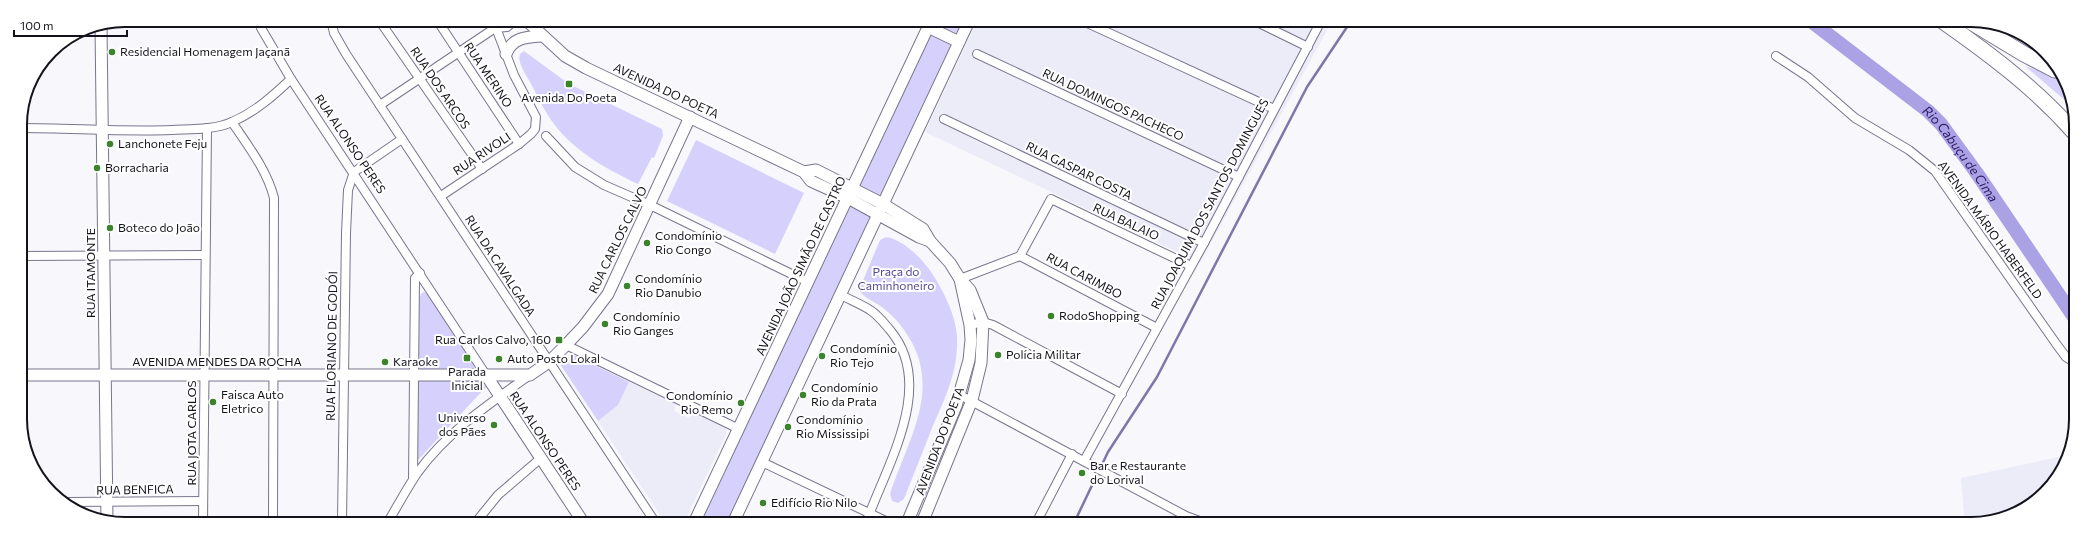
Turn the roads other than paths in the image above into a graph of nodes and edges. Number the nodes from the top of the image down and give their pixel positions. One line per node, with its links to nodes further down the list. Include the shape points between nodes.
1 (333, 27): 28 (street, RUA DA CAVALGADA)
2 (384, 27): 27 (street, RUA DOS ARCOS)
3 (442, 27): 21 (street, RUA MERINO)
4 (490, 27): 21 (street)
5 (495, 27): 22 (street)
6 (533, 27): 17 (main road, AVENIDA DO POETA)
7 (929, 27): 44 (main road, AVENIDA JOÃO SIMÃO DE CASTRO)
8 (935, 27): 18 (main road)
9 (966, 27): 18 (main road)
10 (1096, 27): 29 (street)
11 (1266, 27): 20 (street)
12 (1318, 27): 20 (street, RUA JOAQUIM DOS SANTOS DOMINGUES)
13 (1951, 27): 19 (highway)
14 (260, 28): 26 (street, RUA ALONSO PERES)
15 (1981, 28): 25 (highway)
16 (102, 30): 37 (main road, RUA ITAMONTE)
17 (541, 36): 22 (main road, via 514,42); 31 (main road, AVENIDA DO POETA, via 565,56 586,68)
18 (959, 42): 46 (main road)
19 (1979, 46): 30 (highway, via 1999,55); 34 (highway, via 2035,93)
20 (1308, 47): 29 (street, RUA JOAQUIM DOS SANTOS DOMINGUES)
21 (458, 52): 27 (street); 40 (street, RUA MERINO)
22 (506, 54): 40 (street, RUA RIVOLI, via 536,117 535,129)
23 (977, 54): 43 (street, RUA DOMINGOS PACHECO)
24 (1776, 56): 64 (street, AVENIDA MÁRIO HABERFELD, via 1808,77 1854,118 1909,150 1935,171)
25 (2050, 67)
26 (291, 79): 33 (street, via 263,104); 42 (street, RUA ALONSO PERES)
27 (419, 79): 28 (street); 41 (street, RUA DOS ARCOS)
28 (380, 105): 39 (street, RUA DA CAVALGADA)
29 (1274, 109): 43 (street, RUA JOAQUIM DOS SANTOS DOMINGUES)
30 (2068, 111)
31 (690, 117): 44 (main road, AVENIDA DO POETA, via 804,172 816,170); 47 (main road, RUA CARLOS CALVO)
32 (944, 119): 50 (street, RUA GASPAR COSTA)
33 (232, 122): 36 (street); 70 (street, via 262,168 274,198)
34 (2069, 127)
35 (27, 128): 37 (street)
36 (207, 128): 37 (street); 51 (street, RUA JOTA CARLOS)
37 (103, 130): 53 (main road, RUA ITAMONTE)
38 (546, 136): 47 (street, via 575,167 591,178)
39 (402, 139): 42 (street); 45 (street, RUA DA CAVALGADA)
40 (519, 144): 41 (street, RUA RIVOLI)
41 (482, 169): 45 (street, RUA RIVOLI)
42 (354, 172): 56 (street, RUA ALONSO PERES); 66 (street, RUA FLORIANO DE GODÓI, via 348,190)
43 (1239, 177): 50 (street, RUA JOAQUIM DOS SANTOS DOMINGUES)
44 (850, 193): 46 (main road, AVENIDA DO POETA); 48 (main road, AVENIDA DO POETA); 58 (main road, AVENIDA JOÃO SIMÃO DE CASTRO)
45 (441, 196): 65 (street, RUA DA CAVALGADA)
46 (883, 204): 48 (main road); 49 (main road, AVENIDA DO POETA, via 923,229)
47 (650, 205): 58 (street); 63 (main road, RUA CARLOS CALVO, via 608,294)
48 (878, 214): 49 (main road, AVENIDA DO POETA); 59 (main road)
49 (930, 241): 57 (main road, AVENIDA DO POETA, via 950,263)
50 (1204, 243): 55 (street, RUA JOAQUIM DOS SANTOS DOMINGUES)
51 (205, 255): 53 (street); 69 (street, RUA JOTA CARLOS)
52 (27, 256): 53 (street)
53 (104, 256): 68 (main road, RUA ITAMONTE)
54 (1020, 256): 55 (street, RUA BALAIO, via 1051,199); 57 (street); 62 (street, RUA CARIMBO)
55 (1191, 266): 62 (street, RUA JOAQUIM DOS SANTOS DOMINGUES)
56 (420, 273): 71 (street, via 415,278); 72 (street, RUA ALONSO PERES)
57 (960, 279): 60 (main road, AVENIDA DO POETA, via 970,290); 61 (main road, AVENIDA DO POETA)
58 (808, 282): 78 (main road, AVENIDA JOÃO SIMÃO DE CASTRO)
59 (841, 295): 81 (main road); 87 (street, via 871,311 884,323 897,338 909,372 908,408 902,432)
60 (983, 322): 61 (street); 75 (street); 77 (main road, AVENIDA DO POETA, via 981,363)
61 (970, 325): 74 (main road, AVENIDA DO POETA, via 969,360)
62 (1158, 328): 75 (street, RUA JOAQUIM DOS SANTOS DOMINGUES)
63 (566, 345): 65 (main road, RUA CARLOS CALVO); 78 (street)
64 (2069, 359)
65 (549, 362): 73 (main road, RUA CARLOS CALVO); 95 (street, RUA DA CAVALGADA)
66 (344, 374): 70 (main road, AVENIDA MENDES DA ROCHA); 71 (main road, AVENIDA MENDES DA ROCHA); 91 (street, RUA FLORIANO DE GODÓI)
67 (27, 375): 68 (main road, AVENIDA MENDES DA ROCHA)
68 (104, 375): 69 (main road, AVENIDA MENDES DA ROCHA); 86 (main road, RUA ITAMONTE)
69 (204, 375): 70 (main road, AVENIDA MENDES DA ROCHA); 84 (street, RUA JOTA CARLOS)
70 (274, 375): 90 (street)
71 (413, 375): 72 (main road, AVENIDA MENDES DA ROCHA); 83 (street)
72 (486, 375): 73 (main road); 76 (main road, RUA ALONSO PERES)
73 (530, 375): 76 (street, RUA CARLOS CALVO)
74 (960, 394): 77 (street); 100 (main road, AVENIDA DO POETA)
75 (1122, 394): 82 (street, RUA JOAQUIM DOS SANTOS DOMINGUES)
76 (499, 396): 80 (main road, RUA ALONSO PERES); 83 (street, RUA CARLOS CALVO, via 435,451)
77 (972, 400): 79 (street); 101 (main road, AVENIDA DO POETA)
78 (739, 428): 96 (main road, AVENIDA JOÃO SIMÃO DE CASTRO)
79 (1072, 454): 82 (street); 102 (street)
80 (541, 458): 93 (street, via 498,495); 94 (main road, RUA ALONSO PERES)
81 (762, 462): 87 (street); 97 (main road)
82 (1087, 462): 103 (street)
83 (413, 479): 92 (street, RUA CARLOS CALVO)
84 (203, 501): 86 (street, RUA BENFICA); 89 (street, RUA JOTA CARLOS)
85 (74, 502): 86 (street, RUA BENFICA)
86 (106, 502): 88 (main road, RUA ITAMONTE)
87 (869, 514): 98 (street); 99 (street)
88 (107, 515)
89 (203, 517)
90 (273, 517)
91 (342, 517)
92 (391, 517)
93 (480, 517)
94 (576, 517)
95 (652, 517)
96 (696, 517)
97 (736, 517)
98 (868, 517)
99 (876, 517)
100 (910, 517)
101 (924, 517)
102 (1039, 517)
103 (1189, 517)

